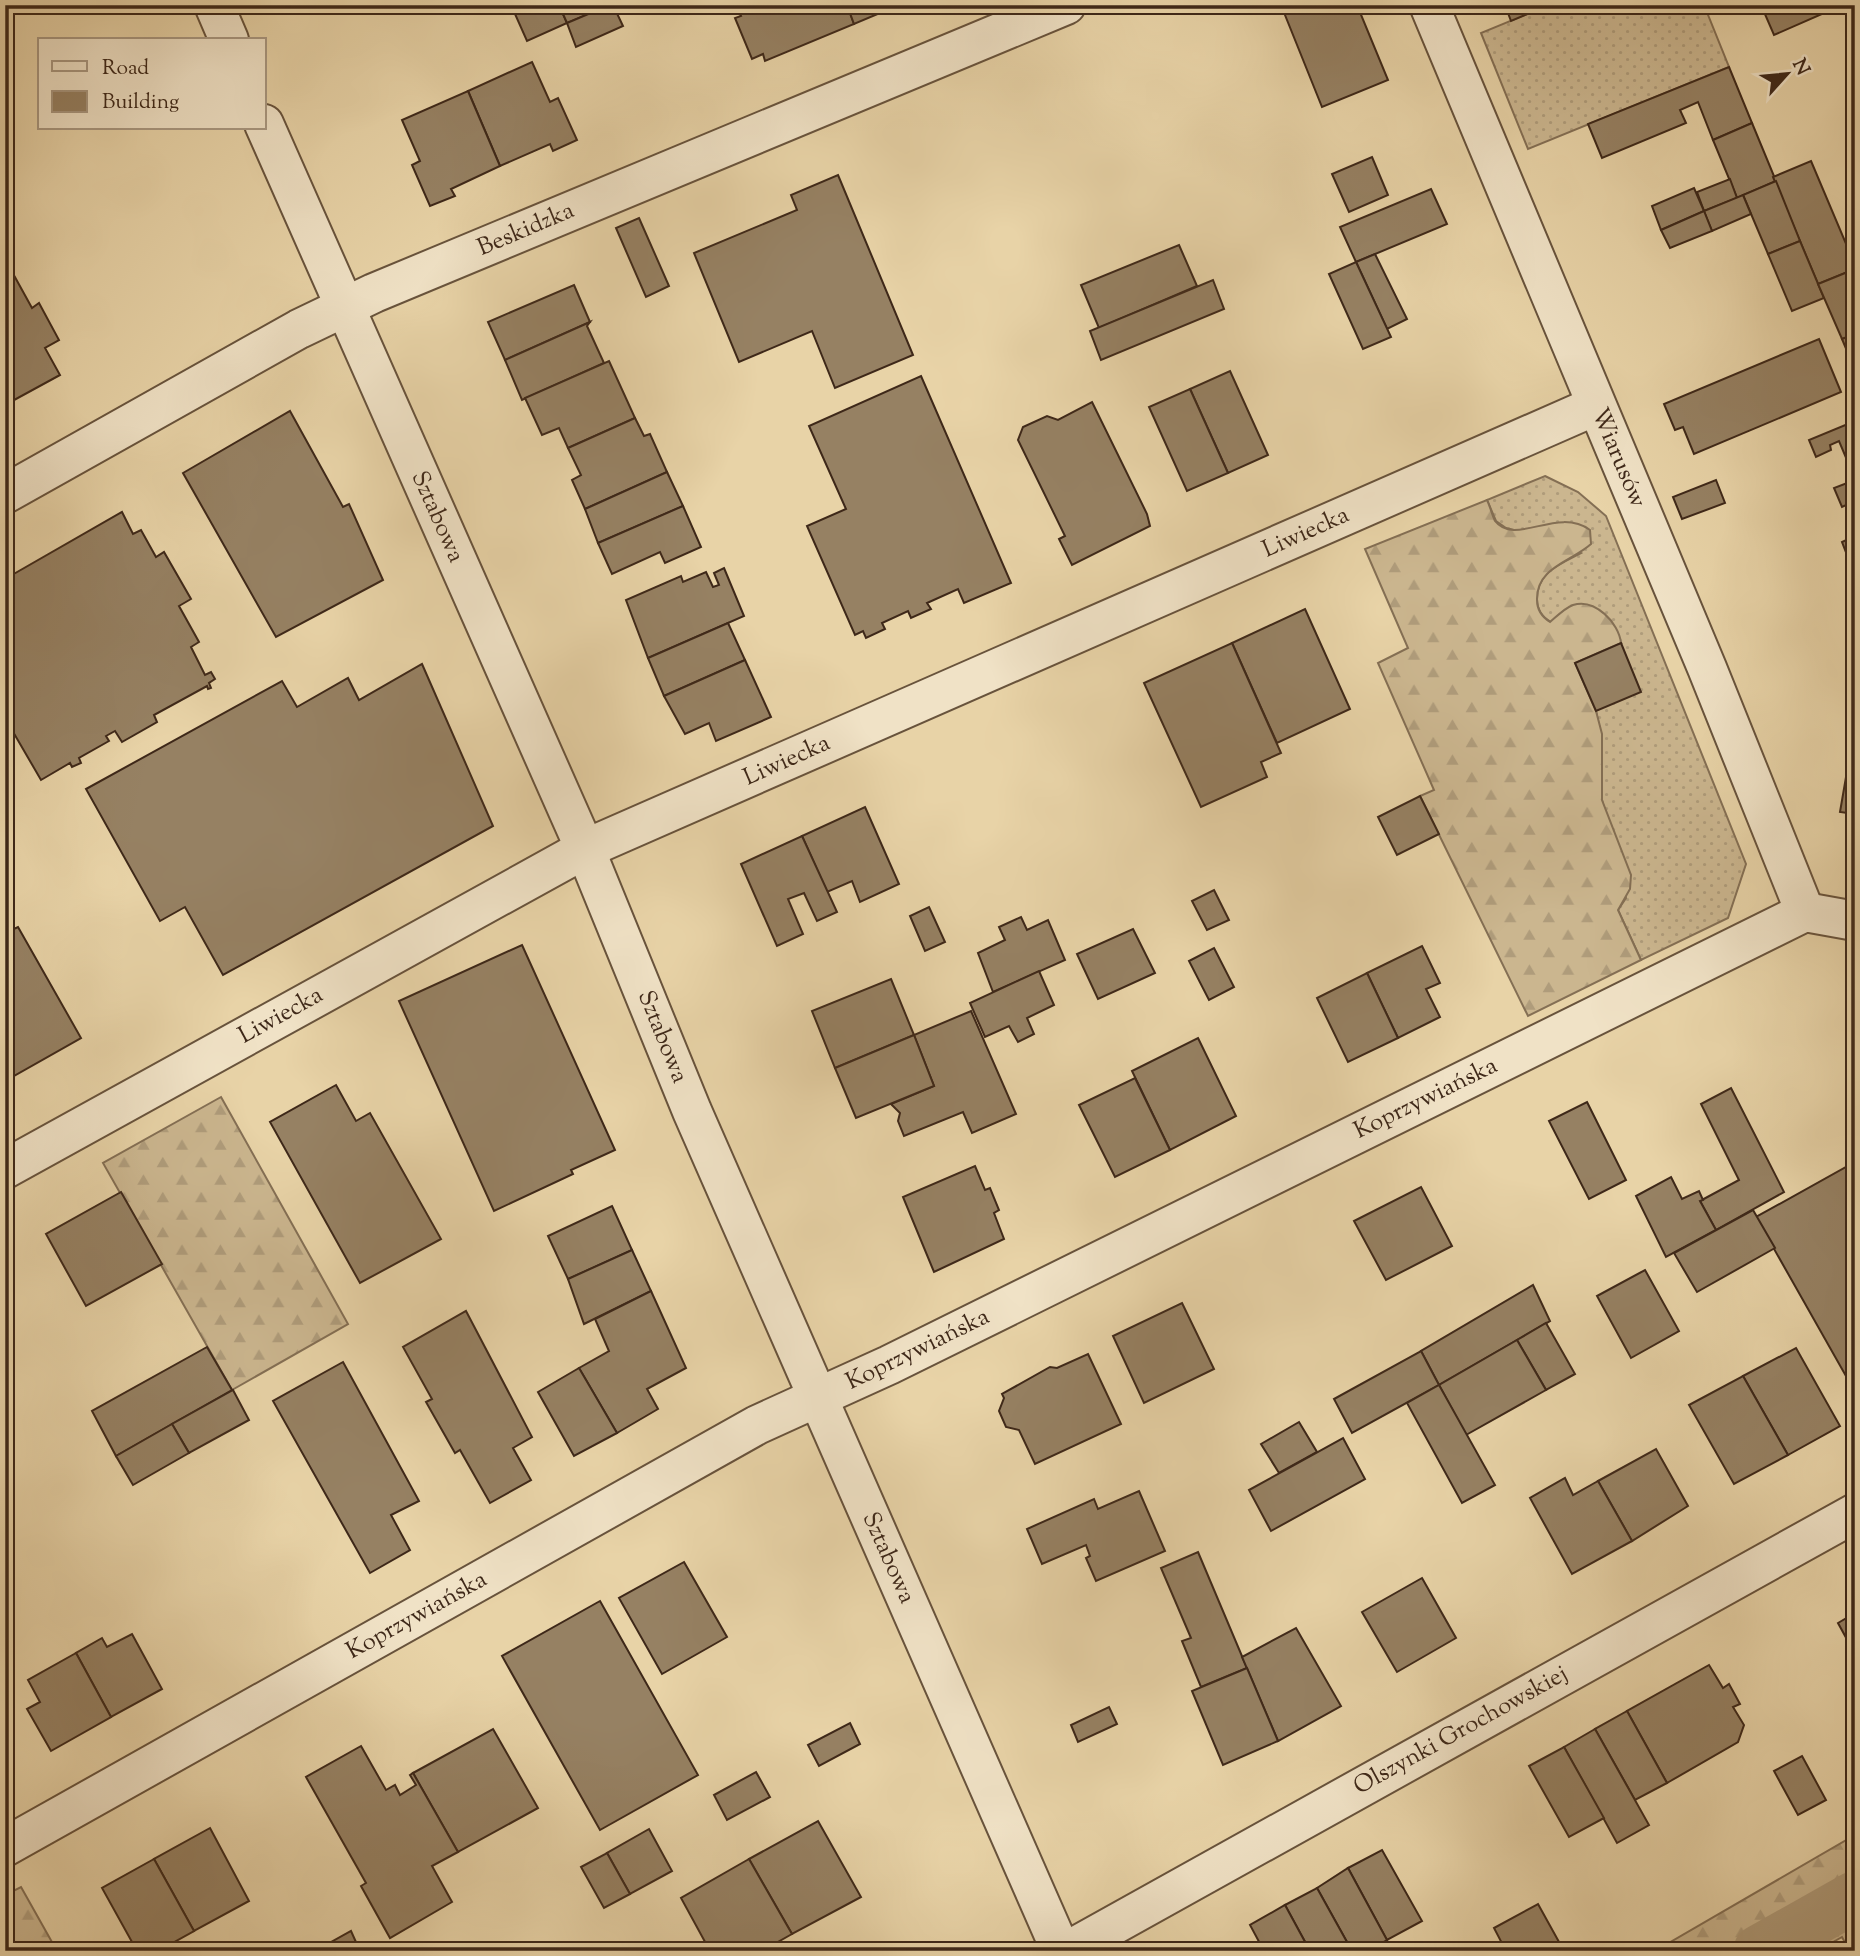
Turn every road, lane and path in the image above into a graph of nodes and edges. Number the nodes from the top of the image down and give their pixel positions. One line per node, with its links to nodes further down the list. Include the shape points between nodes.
1 (214, 5): 4 (street)
2 (1066, 5): 6 (street, Beskidzka)
3 (1429, 5): 7 (street, Wiarusów)
4 (228, 38)
5 (266, 129): 6 (street, Sztabowa)
6 (344, 307): 8 (street, Beskidzka); 9 (street, Sztabowa)
7 (1595, 406): 9 (street, Liwiecka); 10 (street, Wiarusów)
8 (5, 494)
9 (585, 849): 12 (street, Liwiecka); 13 (street, Sztabowa)
10 (1805, 912): 11 (street); 13 (street, Koprzywiańska)
11 (1855, 921)
12 (5, 1169)
13 (817, 1398): 15 (street, Koprzywiańska, via 757,1425); 16 (street, Sztabowa)
14 (1855, 1513): 17 (street, Olszynki Grochowskiej)
15 (5, 1847)
16 (1060, 1951)
17 (1068, 1951)

